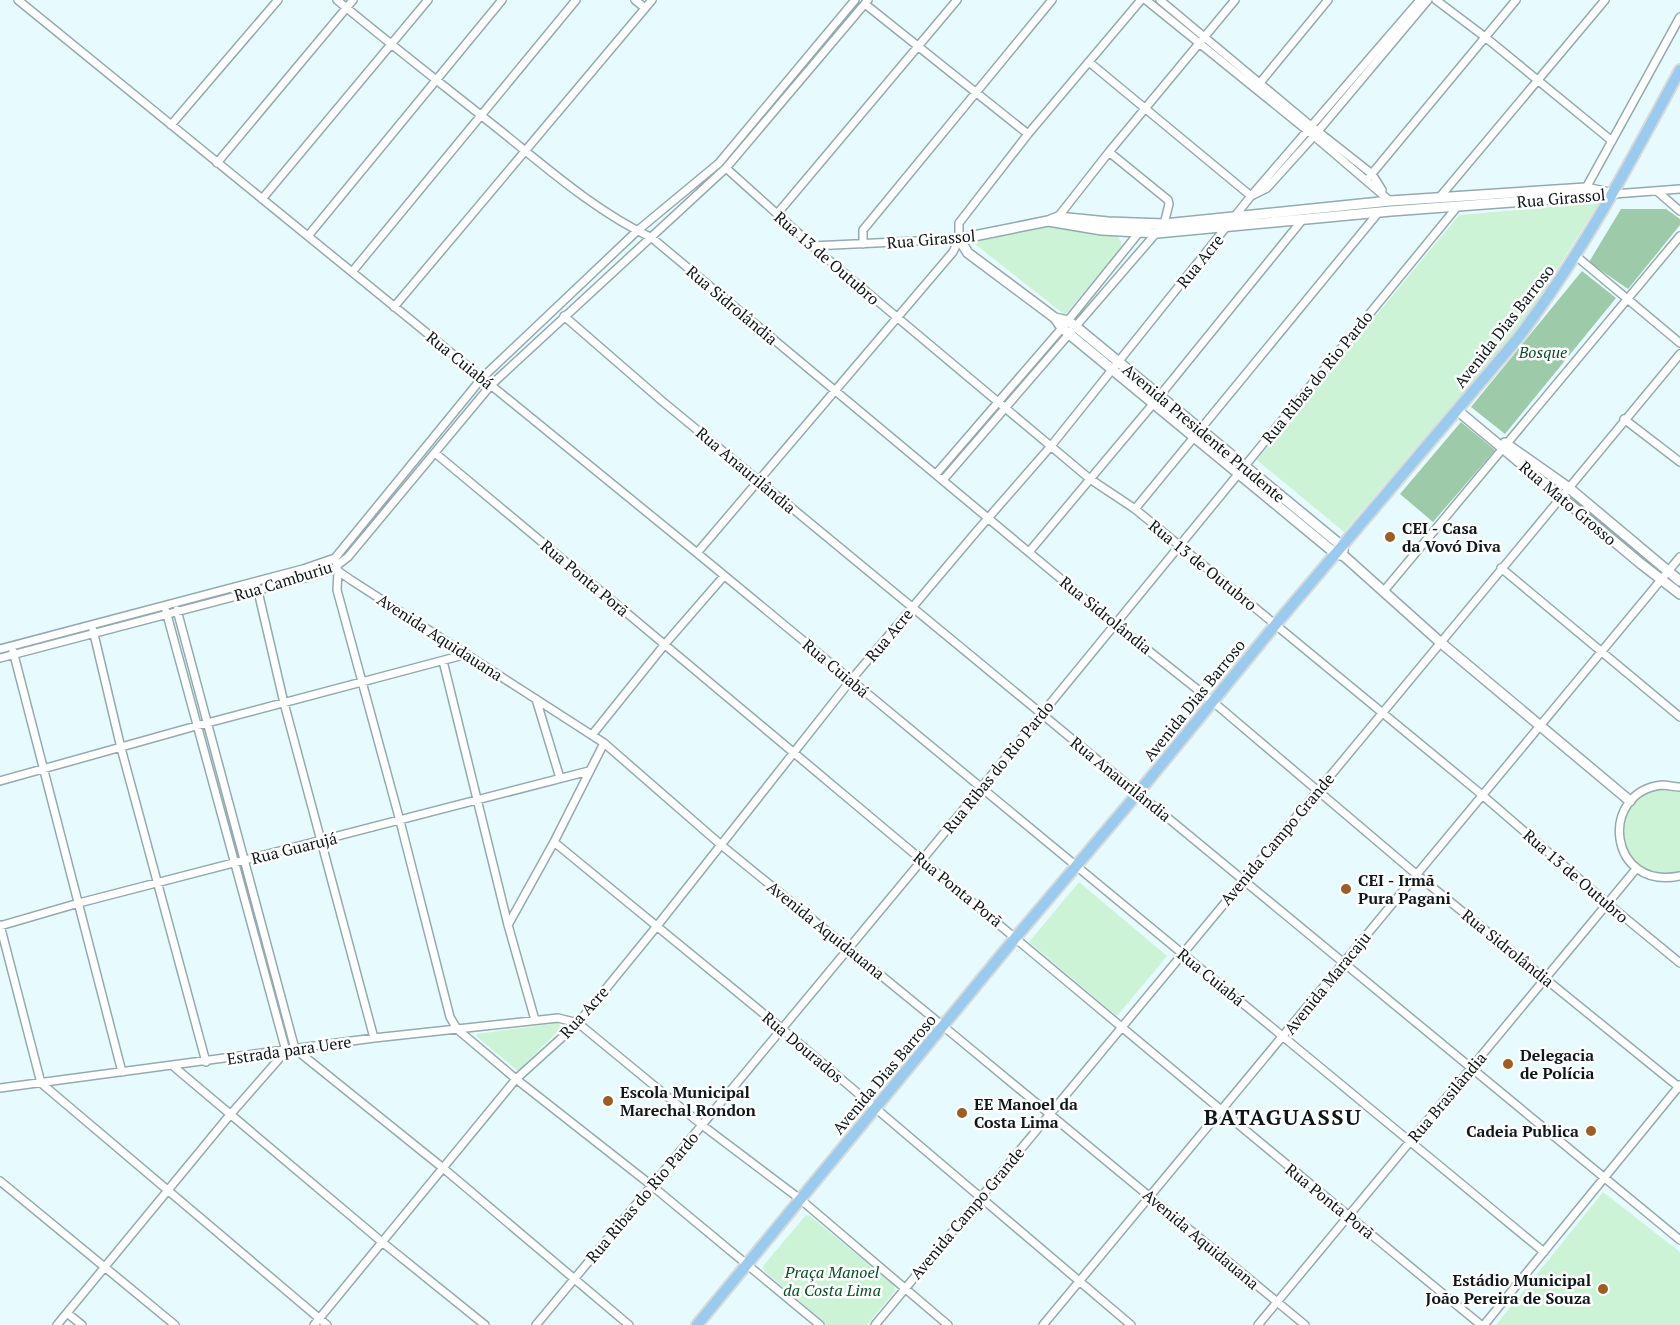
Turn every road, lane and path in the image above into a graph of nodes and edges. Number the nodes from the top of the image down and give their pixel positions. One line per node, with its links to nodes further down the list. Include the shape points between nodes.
1 (18, 0): 39 (street, Rua Cuiabá)
2 (278, 0): 39 (street)
3 (336, 0): 24 (street, Rua Sidrolândia)
4 (353, 0): 24 (street)
5 (428, 0): 29 (street)
6 (502, 0): 33 (street)
7 (576, 0): 38 (street)
8 (635, 0): 25 (street)
9 (652, 0): 25 (street)
10 (855, 0): 67 (street, Rua Camburiu, via 719,163)
11 (957, 0): 30 (street)
12 (1052, 0): 36 (street)
13 (1141, 0): 31 (street)
14 (1146, 0): 28 (street)
15 (1160, 0): 28 (street)
16 (1235, 0): 28 (street)
17 (1328, 0): 35 (street)
18 (1420, 0): 40 (street, Rua Acre)
19 (1428, 0): 41 (street)
20 (1436, 0): 27 (street)
21 (1516, 0): 27 (street)
22 (1605, 0): 34 (street)
23 (867, 2): 30 (street); 47 (street, Rua Camburiu)
24 (346, 8): 29 (street, Rua Sidrolândia); 46 (street)
25 (645, 8): 44 (street)
26 (1680, 17): 43 (street)
27 (1485, 37): 34 (street); 48 (street)
28 (1202, 40): 35 (street); 37 (street)
29 (390, 45): 33 (street, Rua Sidrolândia); 55 (street)
30 (918, 46): 36 (street); 60 (street)
31 (1089, 62): 37 (street); 42 (street)
32 (1680, 70): 52 (main road, Avenida Dias Barroso)
33 (437, 80): 38 (street, Rua Sidrolândia); 70 (street)
34 (1538, 80): 43 (street); 54 (street)
35 (1258, 86): 40 (street)
36 (976, 93): 42 (street); 74 (street, via 863,230)
37 (1145, 108): 45 (street); 53 (street)
38 (481, 115): 44 (street, Rua Sidrolândia); 77 (street)
39 (171, 125): 46 (street, Rua Cuiabá)
40 (1309, 128): 41 (street); 53 (street, Rua Acre)
41 (1316, 134): 48 (street); 53 (street, via 1267,188)
42 (1028, 135): 73 (street, via 959,223)
43 (1612, 141): 49 (street)
44 (525, 151): 67 (street, Rua Sidrolândia); 79 (street)
45 (1109, 152): 63 (street); 65 (street, via 1168,200)
46 (217, 163): 55 (street, Rua Cuiabá)
47 (726, 168): 60 (street, Rua 13 de Outubro); 72 (street, Rua Camburiu)
48 (1369, 177): 56 (street)
49 (1586, 188): 52 (street, Rua Girassol); 54 (street, Rua Girassol)
50 (1680, 189): 51 (street)
51 (1658, 192): 52 (street); 58 (street)
52 (1614, 194): 57 (street, Rua Girassol); 76 (main road, Avenida Dias Barroso)
53 (1251, 196): 61 (street, Rua Acre)
54 (1439, 198): 56 (street, Rua Girassol)
55 (262, 199): 70 (street, Rua Cuiabá)
56 (1391, 206): 57 (street, Rua Girassol); 59 (street, Rua Girassol); 61 (street, Rua Girassol)
57 (1456, 207): 99 (street, Rua Ribas do Rio Pardo)
58 (1680, 211)
59 (1378, 213): 62 (street, Rua Girassol); 94 (street)
60 (777, 214): 75 (street, Rua 13 de Outubro)
61 (1237, 215): 65 (street, Rua Girassol); 66 (street, Rua Acre)
62 (1303, 219): 66 (street, Rua Girassol); 89 (street)
63 (1054, 220): 64 (street, Rua Girassol); 68 (street, Rua Girassol, via 1102,230); 73 (street, Rua Girassol)
64 (1148, 222): 65 (street, Rua Girassol); 68 (street)
65 (1164, 224): 69 (street)
66 (1229, 225): 69 (street, Rua Girassol); 85 (street, Rua Acre)
67 (637, 231): 72 (street, Rua Sidrolândia); 86 (street, Rua Camburiu)
68 (1140, 231): 69 (street, Rua Girassol); 82 (street)
69 (1157, 233): 82 (street)
70 (308, 236): 77 (street, Rua Cuiabá)
71 (1680, 236): 78 (street)
72 (652, 238): 80 (street, Rua Camburiu); 88 (street, Rua Sidrolândia)
73 (958, 239): 74 (street, Rua Girassol); 81 (street, via 953,252); 82 (street, Avenida Presidente Prudente, via 969,253)
74 (863, 244): 75 (street, Rua Girassol)
75 (812, 246): 81 (street, Rua 13 de Outubro)
76 (1576, 256): 78 (street); 92 (main road, Avenida Dias Barroso, via 1518,338)
77 (352, 272): 79 (street, Rua Cuiabá)
78 (1627, 299): 83 (street); 96 (street)
79 (394, 307): 86 (street, Rua Cuiabá)
80 (564, 316): 87 (street, Rua Camburiu); 103 (street, Rua Anaurilândia)
81 (897, 318): 88 (street); 90 (street, Rua 13 de Outubro)
82 (1068, 327): 85 (street, Avenida Presidente Prudente); 90 (street); 91 (street)
83 (1680, 343)
84 (1680, 354): 93 (street, Avenida Campo Grande)
85 (1115, 365): 89 (street, Avenida Presidente Prudente); 95 (street, Rua Acre)
86 (482, 378): 87 (street, Rua Cuiabá); 106 (street, Rua Camburiu)
87 (491, 385): 97 (street, Rua Camburiu); 113 (street, Rua Cuiabá)
88 (835, 391): 100 (street, Rua Sidrolândia); 103 (street)
89 (1156, 400): 94 (street, Avenida Presidente Prudente); 101 (street)
90 (998, 402): 91 (street, Rua 13 de Outubro); 100 (street)
91 (1005, 407): 95 (street, Rua 13 de Outubro); 102 (street)
92 (1458, 408): 96 (street, Rua Mato Grosso); 112 (main road, Avenida Dias Barroso)
93 (1624, 419): 98 (street); 104 (street, Avenida Campo Grande)
94 (1197, 434): 99 (street, Avenida Presidente Prudente); 107 (street)
95 (1051, 446): 101 (street, Rua 13 de Outubro); 109 (street, Rua Acre)
96 (1504, 446): 104 (street, Rua Mato Grosso); 105 (street, Rua Mato Grosso); 123 (street)
97 (435, 453): 108 (street, Rua Camburiu); 135 (street, Rua Ponta Porã)
98 (1680, 462)
99 (1241, 470): 110 (street, Rua Ribas do Rio Pardo); 112 (street, Avenida Presidente Prudente)
100 (936, 474): 102 (street, Rua Sidrolândia)
101 (1090, 479): 107 (street, Rua 13 de Outubro); 111 (street)
102 (943, 480): 109 (street, Rua Sidrolândia)
103 (759, 481): 113 (street); 127 (street, Rua Anaurilândia)
104 (1569, 488): 105 (street, Avenida Campo Grande); 117 (street, Rua Mato Grosso)
105 (1562, 497): 116 (street, Avenida Campo Grande); 119 (street, Rua Mato Grosso)
106 (379, 504): 108 (street); 115 (street, Rua Camburiu)
107 (1136, 508): 110 (street, Rua 13 de Outubro)
108 (387, 510): 115 (street, Rua Camburiu)
109 (988, 518): 111 (street, Rua Sidrolândia); 127 (street, Rua Acre)
110 (1179, 546): 130 (street, Rua Ribas do Rio Pardo); 131 (street, Rua 13 de Outubro)
111 (1029, 552): 130 (street, Rua Sidrolândia)
112 (1341, 552): 123 (street, Avenida Presidente Prudente); 131 (main road, Avenida Dias Barroso)
113 (697, 553): 118 (street, Rua Cuiabá)
114 (1680, 557): 117 (street, Avenida Maracaju)
115 (337, 565): 121 (street, Rua Camburiu); 122 (street, Rua Camburiu); 139 (street, Avenida Aquidauana); 144 (street, via 337,590)
116 (1501, 568): 134 (street, Avenida Campo Grande); 138 (street)
117 (1669, 571): 119 (street, Avenida Maracaju); 120 (street, Rua Mato Grosso)
118 (724, 576): 135 (street); 143 (street, Rua Cuiabá)
119 (1662, 579): 124 (street, Rua Mato Grosso); 138 (street, Avenida Maracaju)
120 (1680, 580)
121 (255, 582): 122 (street); 125 (street, Rua Camburiu)
122 (258, 590): 128 (street, Rua Camburiu); 147 (street)
123 (1383, 592): 134 (street, Avenida Presidente Prudente)
124 (1680, 594)
125 (176, 603): 126 (street, Rua Camburiu); 128 (street)
126 (165, 606): 129 (street); 132 (street, Rua Camburiu)
127 (912, 607): 143 (street, Rua Acre); 149 (street, Rua Anaurilândia)
128 (178, 612): 129 (street, Rua Camburiu); 151 (street)
129 (167, 615): 133 (street, Rua Camburiu); 153 (street)
130 (1115, 624): 146 (street, Rua Sidrolândia); 149 (street, Rua Ribas do Rio Pardo)
131 (1276, 624): 146 (main road, Avenida Dias Barroso); 148 (street, Rua 13 de Outubro)
132 (92, 625): 133 (street); 136 (street, Rua Camburiu)
133 (94, 633): 140 (street, Rua Camburiu); 156 (street)
134 (1440, 642): 148 (street, Avenida Campo Grande); 152 (street, Avenida Presidente Prudente)
135 (665, 644): 154 (street); 157 (street, Rua Ponta Porã)
136 (12, 646): 137 (street, Rua Camburiu); 140 (street)
137 (0, 649)
138 (1601, 651): 150 (street); 152 (street, Avenida Maracaju)
139 (467, 654): 142 (street); 145 (street, Avenida Aquidauana)
140 (14, 655): 141 (street, Rua Camburiu); 158 (street)
141 (0, 658)
142 (443, 661): 144 (street); 167 (street)
143 (851, 680): 157 (street, Rua Acre); 163 (street, Rua Cuiabá)
144 (363, 682): 147 (street); 169 (street)
145 (536, 699): 154 (street, Avenida Aquidauana); 160 (street)
146 (1212, 701): 164 (street, Rua Sidrolândia); 165 (main road, Avenida Dias Barroso)
147 (284, 703): 151 (street); 170 (street)
148 (1382, 712): 164 (street, Avenida Campo Grande); 166 (street, Rua 13 de Outubro)
149 (1042, 714): 163 (street, Rua Ribas do Rio Pardo); 165 (street, Rua Anaurilândia)
150 (1680, 717)
151 (206, 723): 153 (street); 174 (street)
152 (1539, 725): 166 (street, Avenida Maracaju); 168 (street, Avenida Presidente Prudente)
153 (196, 726): 156 (street); 175 (street)
154 (592, 735): 155 (street, Avenida Aquidauana)
155 (604, 743): 159 (street); 172 (street, Avenida Aquidauana)
156 (121, 748): 158 (street); 181 (street)
157 (793, 752): 172 (street, Rua Acre); 173 (street, Rua Ponta Porã)
158 (43, 770): 161 (street); 182 (street)
159 (590, 771): 160 (street, Rua Guarujá); 171 (street)
160 (561, 778): 167 (street, Rua Guarujá)
161 (0, 781)
162 (1680, 787): 168 (street, via 1663,785 1644,790)
163 (981, 788): 173 (street, Rua Ribas do Rio Pardo); 176 (street, Rua Cuiabá)
164 (1317, 791): 178 (street, Rua Sidrolândia); 180 (street, Avenida Campo Grande)
165 (1138, 793): 176 (main road, Avenida Dias Barroso); 180 (street, Rua Anaurilândia)
166 (1481, 794): 178 (street, Avenida Maracaju); 183 (street, Rua 13 de Outubro)
167 (478, 800): 169 (street, Rua Guarujá); 184 (street)
168 (1630, 801): 177 (street, via 1618,828 1621,846)
169 (400, 821): 170 (street, Rua Guarujá); 198 (street, via 450,1017)
170 (322, 841): 174 (street, Rua Guarujá); 200 (street)
171 (554, 842): 184 (street); 186 (street, Rua Dourados)
172 (720, 844): 186 (street, Rua Acre); 188 (street, Avenida Aquidauana)
173 (922, 860): 187 (street, Rua Ponta Porã); 188 (street, Rua Ribas do Rio Pardo)
174 (244, 861): 175 (street, Rua Guarujá); 201 (street)
175 (235, 863): 181 (street, Rua Guarujá); 202 (street)
176 (1077, 866): 187 (main road, Avenida Dias Barroso); 189 (street, Rua Cuiabá)
177 (1636, 869): 179 (street, via 1663,879); 183 (street, Rua Brasilândia)
178 (1416, 874): 190 (street, Avenida Maracaju); 192 (street, Rua Sidrolândia)
179 (1680, 876)
180 (1243, 880): 189 (street, Avenida Campo Grande); 190 (street, Rua Anaurilândia)
181 (157, 885): 182 (street, Rua Guarujá); 203 (street)
182 (80, 903): 185 (street, Rua Guarujá); 206 (street)
183 (1608, 903): 191 (street, Rua 13 de Outubro); 192 (street, Rua Brasilândia)
184 (508, 924): 193 (street)
185 (0, 926): 208 (street)
186 (657, 926): 194 (street, Rua Acre); 197 (street, Rua Dourados)
187 (1016, 937): 195 (main road, Avenida Dias Barroso); 196 (street, Rua Ponta Porã)
188 (848, 949): 195 (street, Avenida Aquidauana); 197 (street, Rua Ribas do Rio Pardo)
189 (1182, 953): 196 (street, Avenida Campo Grande); 199 (street, Rua Cuiabá)
190 (1343, 963): 199 (street, Avenida Maracaju); 205 (street, Rua Anaurilândia)
191 (1680, 963)
192 (1544, 978): 205 (street, Rua Brasilândia); 209 (street, Rua Sidrolândia)
193 (535, 1020): 194 (street, Estrada para Uere, via 558,1018); 198 (street, Estrada para Uere)
194 (578, 1023): 207 (street, Rua Acre); 215 (street)
195 (943, 1026): 211 (main road, Avenida Dias Barroso); 213 (street, Avenida Aquidauana)
196 (1121, 1027): 212 (street, Rua Ponta Porã); 213 (street, Avenida Campo Grande)
197 (782, 1028): 211 (street, Rua Dourados); 215 (street, Rua Ribas do Rio Pardo)
198 (457, 1029): 200 (street, Estrada para Uere); 207 (street)
199 (1283, 1036): 212 (street, Avenida Maracaju); 216 (street, Rua Cuiabá)
200 (374, 1038): 201 (street, Estrada para Uere)
201 (295, 1049): 202 (street, Estrada para Uere); 217 (street)
202 (286, 1051): 203 (street, Estrada para Uere); 214 (street)
203 (206, 1062): 204 (street, Estrada para Uere)
204 (173, 1066): 206 (street, Estrada para Uere); 214 (street)
205 (1471, 1068): 216 (street, Rua Brasilândia); 218 (street, Rua Anaurilândia)
206 (122, 1072): 208 (street, Estrada para Uere)
207 (516, 1079): 217 (street, Rua Acre); 220 (street)
208 (41, 1083): 210 (street, Estrada para Uere); 221 (street)
209 (1680, 1087): 218 (street)
210 (0, 1088)
211 (875, 1108): 222 (street, Rua Dourados); 224 (main road, Avenida Dias Barroso)
212 (1221, 1111): 223 (street, Avenida Maracaju); 225 (street, Rua Ponta Porã)
213 (1049, 1114): 222 (street, Avenida Campo Grande); 223 (street, Avenida Aquidauana)
214 (230, 1116): 221 (street); 227 (street)
215 (702, 1125): 220 (street, Rua Ribas do Rio Pardo); 224 (street)
216 (1410, 1142): 225 (street, Rua Brasilândia); 228 (street, Rua Cuiabá)
217 (443, 1168): 227 (street, Rua Acre); 231 (street)
218 (1605, 1178): 226 (street, Rua Anaurilândia); 228 (street)
219 (0, 1180): 230 (street)
220 (651, 1185): 229 (street); 231 (street, Rua Ribas do Rio Pardo)
221 (167, 1191): 230 (street); 236 (street)
222 (980, 1197): 232 (street, Rua Dourados); 233 (street, Avenida Campo Grande)
223 (1150, 1197): 232 (street, Avenida Maracaju); 234 (street, Avenida Aquidauana)
224 (800, 1199): 229 (main road, Avenida Dias Barroso); 233 (street)
225 (1349, 1216): 234 (street, Rua Brasilândia); 252 (street, Rua Ponta Porã)
226 (1680, 1240)
227 (382, 1242): 236 (street, Rua Acre); 241 (street)
228 (1544, 1252): 252 (street)
229 (747, 1263): 244 (main road, Avenida Dias Barroso); 245 (street)
230 (106, 1268): 235 (street); 239 (street)
231 (574, 1278): 242 (street, Rua Ribas do Rio Pardo); 243 (street)
232 (1079, 1282): 248 (street, Avenida Maracaju); 249 (street, Rua Dourados)
233 (905, 1288): 246 (street, Avenida Campo Grande); 247 (street)
234 (1277, 1302): 250 (street, Rua Brasilândia); 251 (street, Avenida Aquidauana)
235 (67, 1313): 237 (street); 238 (street)
236 (316, 1322): 240 (street)
237 (57, 1325)
238 (82, 1325)
239 (175, 1325)
240 (327, 1325)
241 (485, 1325)
242 (536, 1325)
243 (629, 1325)
244 (697, 1325)
245 (820, 1325)
246 (875, 1325)
247 (948, 1325)
248 (1043, 1325)
249 (1131, 1325)
250 (1258, 1325)
251 (1305, 1325)
252 (1483, 1325)

